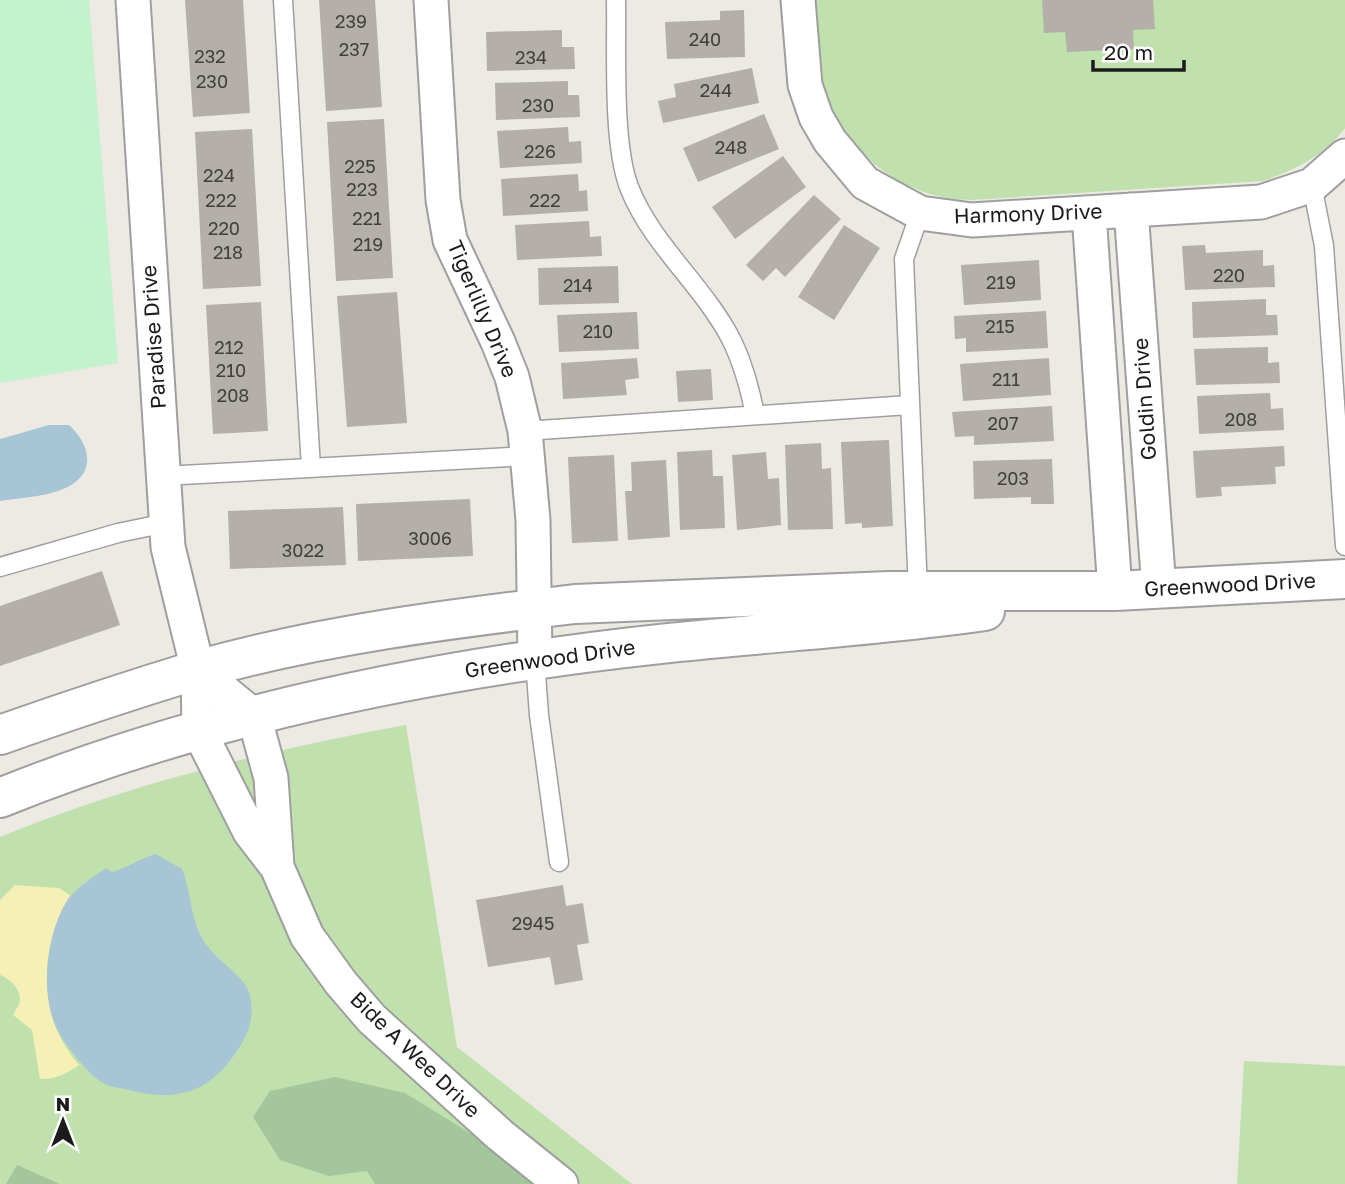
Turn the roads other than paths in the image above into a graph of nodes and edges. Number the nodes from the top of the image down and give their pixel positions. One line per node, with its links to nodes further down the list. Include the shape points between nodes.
1 (132, 0): 16 (street, Paradise Drive)
2 (283, 0): 15 (lane)
3 (431, 0): 14 (street, Tigerlilly Drive, via 443,200 450,240 512,377)
4 (615, 0): 13 (lane, via 620,145 629,187 650,225 730,337 748,380)
5 (798, 0): 9 (street, Harmony Drive, via 806,85 816,117 865,183)
6 (1345, 156): 7 (street, Harmony Drive)
7 (1312, 184): 8 (street, Harmony Drive, via 1261,202); 11 (lane)
8 (1131, 210): 10 (street, Harmony Drive); 21 (street, Goldin Drive)
9 (919, 213): 10 (street, Harmony Drive, via 972,220); 12 (lane, via 904,259)
10 (1088, 213): 23 (street, Goldin Drive)
11 (1340, 384): 18 (lane)
12 (909, 405): 13 (lane); 22 (lane)
13 (755, 415): 14 (lane)
14 (526, 444): 15 (lane); 24 (street, Tigerlilly Drive)
15 (312, 468): 16 (lane)
16 (163, 476): 17 (street, Paradise Drive)
17 (166, 523): 19 (lane); 26 (street, Paradise Drive)
18 (1345, 546)
19 (0, 567)
20 (1345, 579): 21 (street, Greenwood Drive)
21 (1158, 589): 23 (street, Greenwood Drive)
22 (918, 591): 23 (street, Greenwood Drive); 24 (street, Greenwood Drive)
23 (1115, 591): 25 (street, Greenwood Drive, via 950,616)
24 (535, 609): 25 (street, Tigerlilly Drive); 26 (street, Greenwood Drive, via 404,627)
25 (535, 660): 27 (street, Greenwood Drive, via 352,692); 31 (lane)
26 (198, 670): 27 (street); 28 (street, Bide A Wee Drive); 29 (street, Greenwood Drive)
27 (254, 716): 28 (street, Greenwood Drive); 32 (street, Bide A Wee Drive, via 271,778)
28 (199, 731): 30 (street, Greenwood Drive); 32 (street, Bide A Wee Drive, via 250,832)
29 (0, 735)
30 (0, 798)
31 (559, 862)
32 (277, 867): 33 (street, Bide A Wee Drive, via 307,936 372,1019)
33 (561, 1184)

